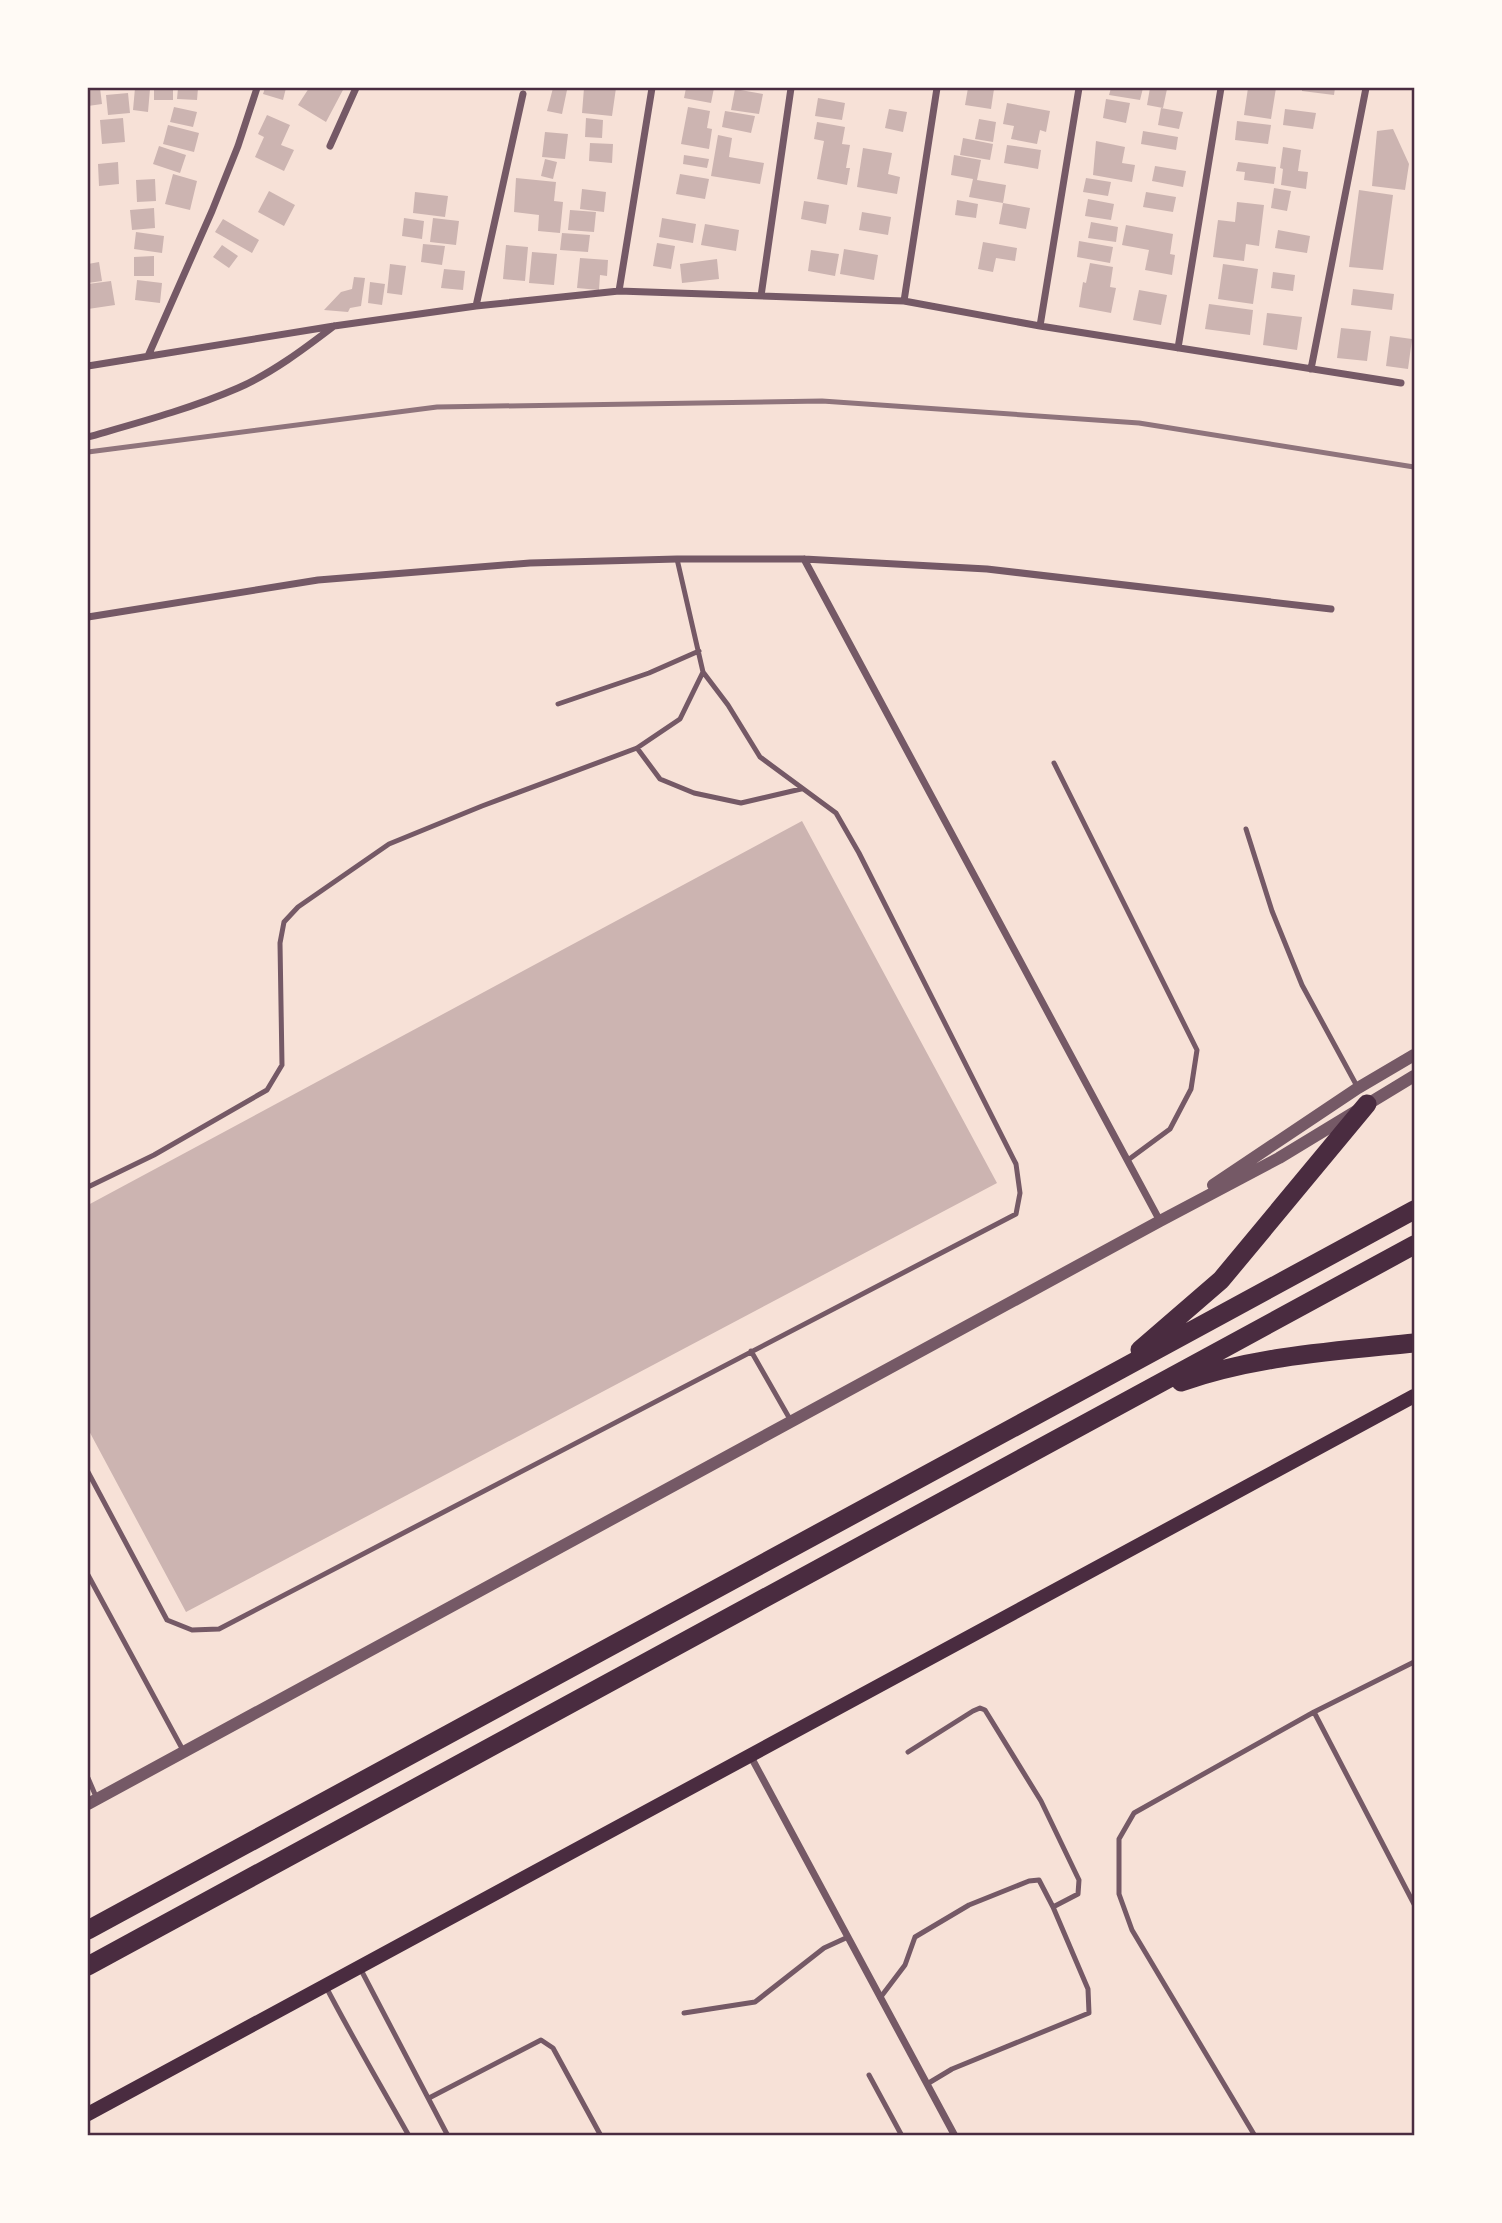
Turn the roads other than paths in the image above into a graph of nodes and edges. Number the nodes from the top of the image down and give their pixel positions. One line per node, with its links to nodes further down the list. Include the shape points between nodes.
1 (257, 88): 18 (street, via 212,212)
2 (356, 88): 10 (street)
3 (652, 88): 11 (street)
4 (791, 88): 12 (street)
5 (937, 88): 13 (street)
6 (1079, 88): 16 (street)
7 (1221, 88): 17 (street)
8 (1366, 88): 20 (street)
9 (523, 94): 14 (street)
10 (330, 146)
11 (619, 291): 12 (street); 14 (street)
12 (761, 296): 13 (street)
13 (904, 301): 16 (street)
14 (475, 306): 15 (street)
15 (334, 326): 18 (street); 22 (street, via 239,388)
16 (1040, 326): 17 (street)
17 (1178, 348): 20 (street)
18 (148, 356): 19 (street)
19 (88, 366)
20 (1311, 369): 21 (street)
21 (1401, 383)
22 (88, 437)
23 (677, 559): 24 (street); 26 (street, via 530,563 356,576); 27 (lane)
24 (804, 559): 25 (street, via 987,569); 37 (street)
25 (1331, 609)
26 (88, 617)
27 (699, 651): 28 (lane); 29 (lane)
28 (703, 672): 30 (lane, via 680,719); 32 (lane, via 760,757)
29 (558, 704)
30 (637, 748): 32 (lane, via 660,779 694,793 741,803); 38 (lane, via 389,844 298,907 284,922 280,943 282,1065 267,1090 154,1155)
31 (1054, 762): 37 (lane, via 1197,1050 1191,1089 1170,1129)
32 (801, 789): 43 (lane, via 836,813 859,853 1016,1164 1020,1193 1016,1214)
33 (1246, 829): 36 (lane, via 1302,985)
34 (1415, 1055): 36 (street)
35 (1415, 1076): 36 (street)
36 (1363, 1096): 40 (street, via 1279,1158); 44 (highway, via 1221,1280)
37 (1128, 1160): 40 (street)
38 (88, 1186)
39 (1415, 1210): 44 (highway)
40 (1160, 1220): 47 (street)
41 (1415, 1245): 46 (highway)
42 (1415, 1343): 46 (highway, via 1301,1354 1218,1369)
43 (751, 1350): 47 (lane); 48 (lane, via 219,1629 192,1630 167,1620)
44 (1112, 1374): 59 (highway)
45 (1415, 1395): 54 (main road)
46 (1130, 1399): 61 (highway)
47 (791, 1421): 52 (street)
48 (88, 1472)
49 (88, 1575): 52 (lane)
50 (1415, 1662): 51 (lane)
51 (1314, 1712): 57 (lane); 75 (lane, via 1134,1813 1119,1839 1119,1894 1132,1930)
52 (184, 1752): 56 (street)
53 (908, 1752): 58 (lane, via 973,1711 985,1710 1041,1801 1079,1880 1078,1894)
54 (750, 1755): 60 (street); 62 (main road)
55 (88, 1777): 56 (lane)
56 (92, 1801)
57 (1415, 1904)
58 (1053, 1907): 64 (lane, via 1039,1880 969,1905 915,1937 905,1965); 67 (lane, via 1088,1989 1089,2013 952,2069)
59 (88, 1930)
60 (848, 1937): 64 (street); 65 (lane, via 824,1948 755,2002)
61 (88, 1966)
62 (359, 1967): 63 (main road); 68 (lane)
63 (325, 1985): 69 (main road); 70 (lane)
64 (880, 1998): 67 (street)
65 (684, 2013)
66 (869, 2075): 73 (lane)
67 (927, 2084): 74 (street)
68 (429, 2098): 71 (lane); 72 (lane, via 541,2040 553,2049)
69 (88, 2114)
70 (409, 2136)
71 (448, 2136)
72 (601, 2136)
73 (902, 2136)
74 (955, 2136)
75 (1255, 2136)

